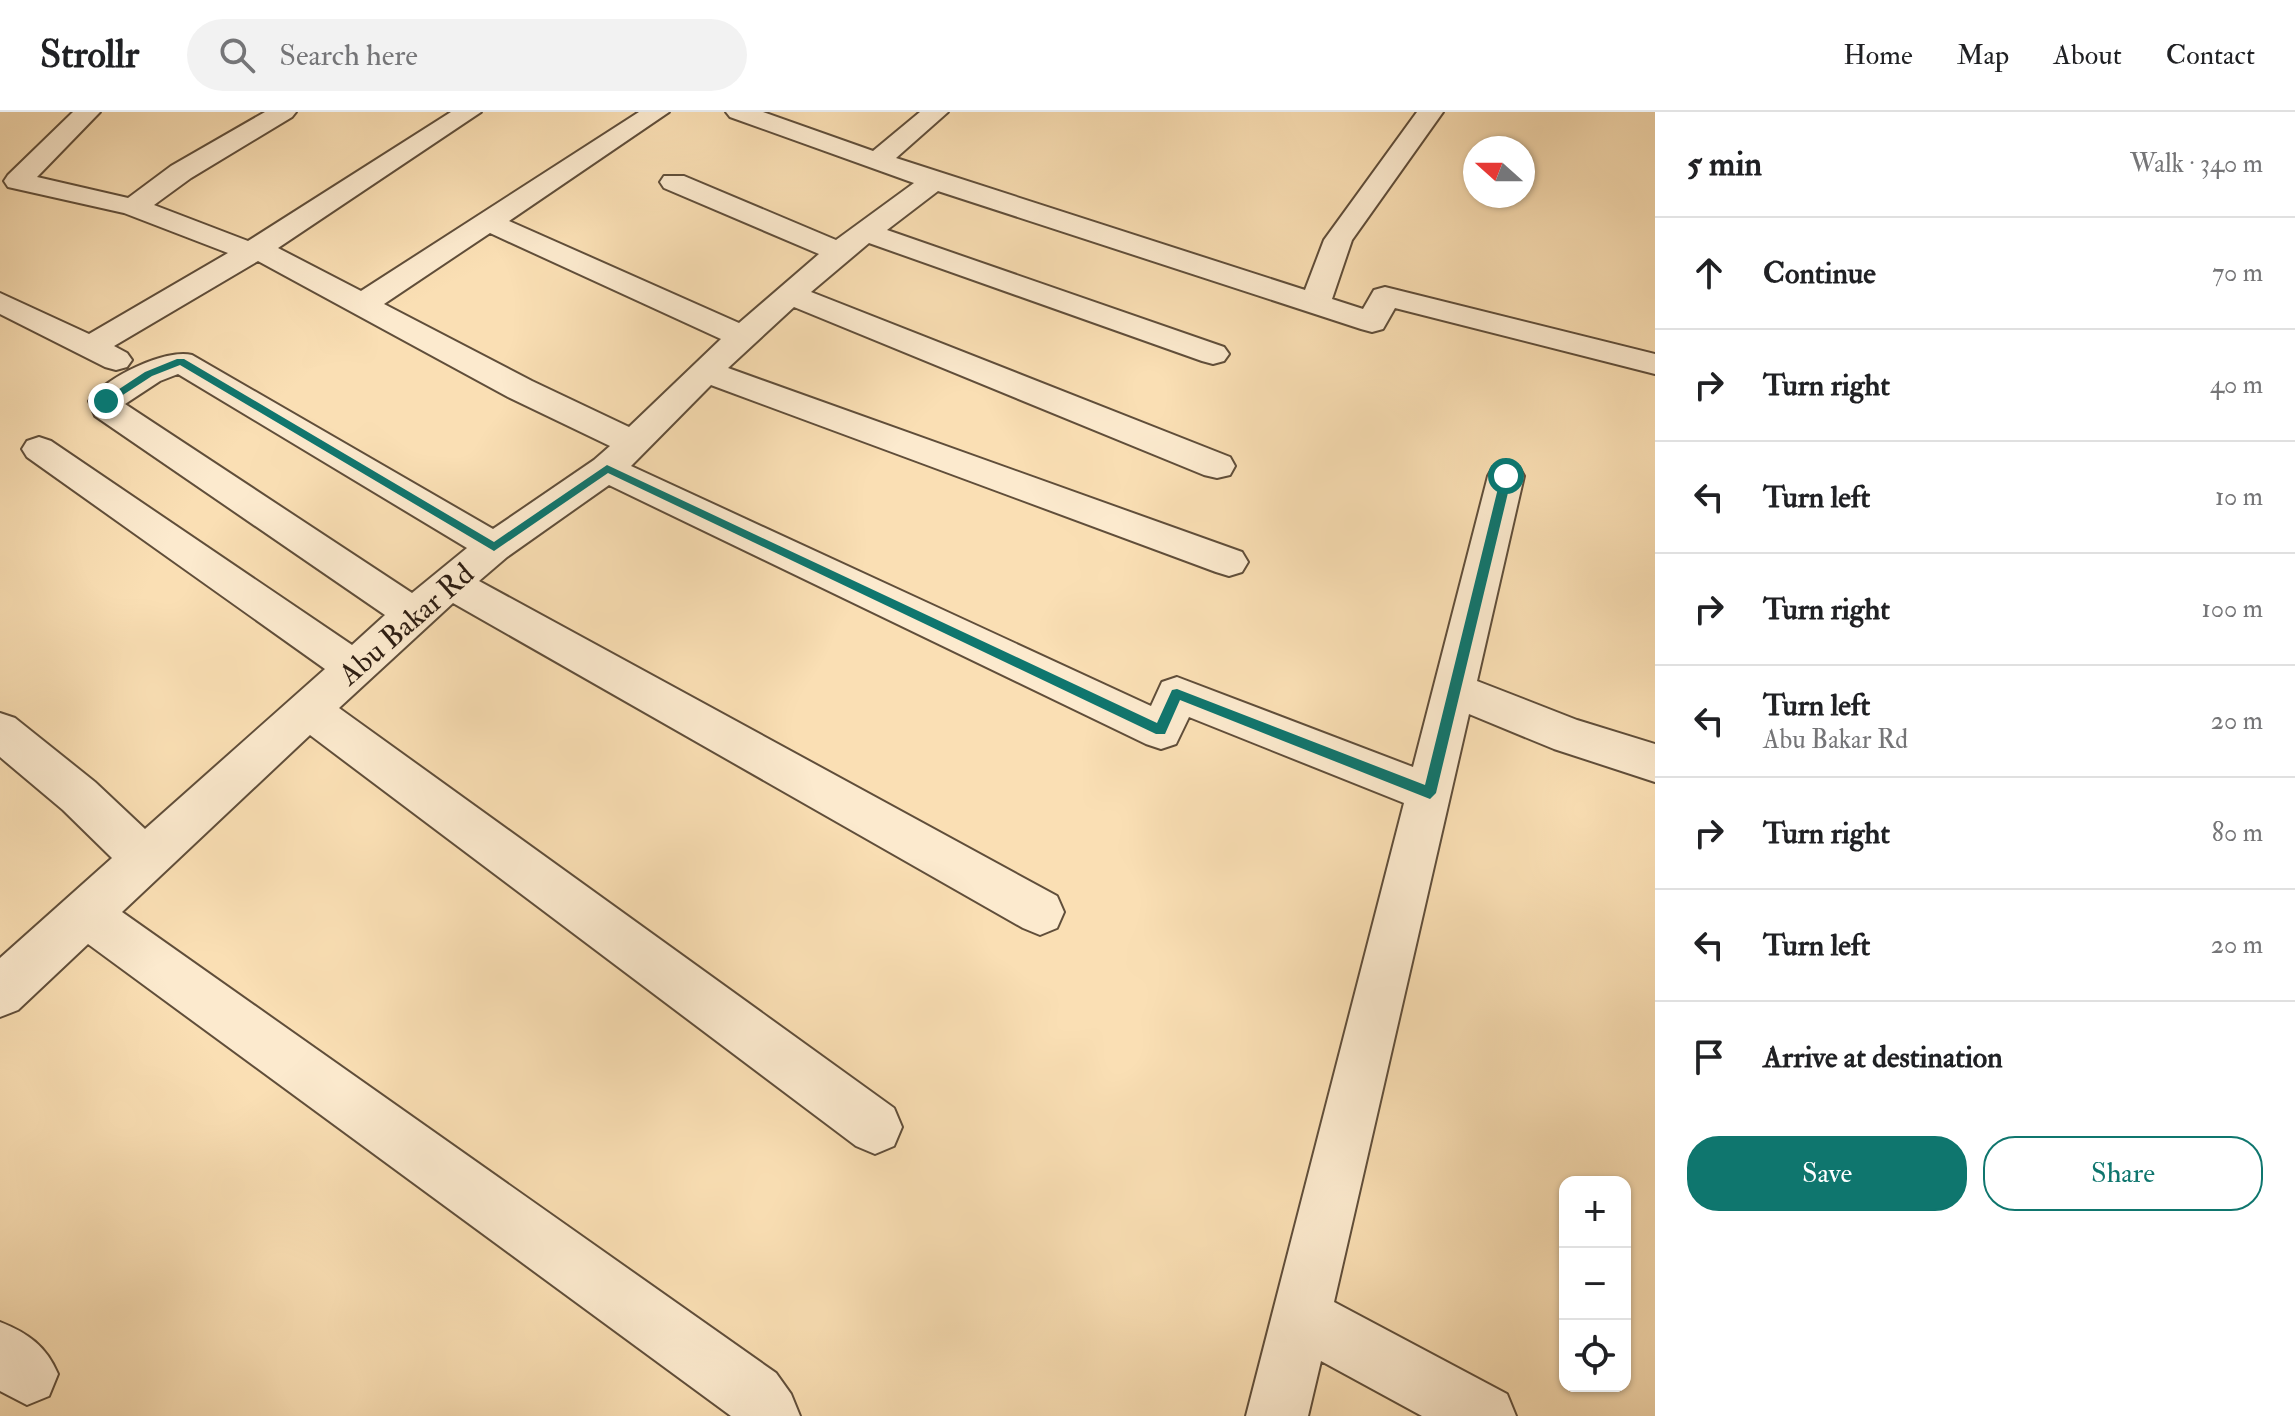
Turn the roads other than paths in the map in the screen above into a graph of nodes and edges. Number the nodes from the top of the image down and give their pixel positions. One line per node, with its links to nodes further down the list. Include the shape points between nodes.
1 (87, 112): 11 (street, via 18,181)
2 (283, 112): 11 (street)
3 (468, 112): 14 (street)
4 (656, 112): 12 (street)
5 (739, 112): 8 (street)
6 (935, 112): 8 (street)
7 (1430, 112): 19 (street, via 1338,240)
8 (878, 160): 9 (street)
9 (934, 181): 13 (street, Abu Bakar Rd); 19 (street)
10 (674, 182): 15 (street)
11 (133, 207): 14 (street)
12 (490, 223): 18 (street); 20 (street)
13 (868, 233): 15 (street, Abu Bakar Rd); 22 (street)
14 (251, 252): 18 (street, via 264,252); 21 (street)
15 (839, 252): 16 (street, Abu Bakar Rd)
16 (790, 295): 20 (street, Abu Bakar Rd); 28 (street)
17 (0, 302): 21 (street)
18 (364, 303): 27 (street, via 520,389)
19 (1315, 305): 23 (street, via 1372,322 1385,296)
20 (742, 336): 24 (street, Abu Bakar Rd)
21 (88, 348): 25 (street)
22 (1213, 354)
23 (1655, 364)
24 (705, 371): 27 (street, Abu Bakar Rd); 31 (street)
25 (148, 374): 30 (street, via 188,364); 33 (street, via 106,401 107,408)
26 (39, 449): 34 (street)
27 (619, 455): 30 (street, Abu Bakar Rd); 39 (street, via 1161,731 1177,694)
28 (1217, 466)
29 (1506, 476): 35 (street)
30 (494, 547): 32 (street, Abu Bakar Rd)
31 (1229, 562)
32 (450, 583): 33 (street, Abu Bakar Rd); 41 (street)
33 (413, 614): 34 (street, Abu Bakar Rd)
34 (354, 668): 36 (street, Abu Bakar Rd)
35 (1455, 690): 38 (street, via 1569,736); 39 (street)
36 (309, 710): 40 (street, Abu Bakar Rd); 44 (street)
37 (0, 731): 40 (street)
38 (1655, 763)
39 (1430, 793): 45 (street)
40 (146, 860): 42 (street, Abu Bakar Rd)
41 (1040, 912)
42 (87, 915): 43 (street, Abu Bakar Rd); 46 (street, via 754,1395)
43 (0, 992)
44 (875, 1127)
45 (1301, 1317): 47 (street); 48 (street)
46 (769, 1416)
47 (1277, 1416)
48 (1485, 1416)

